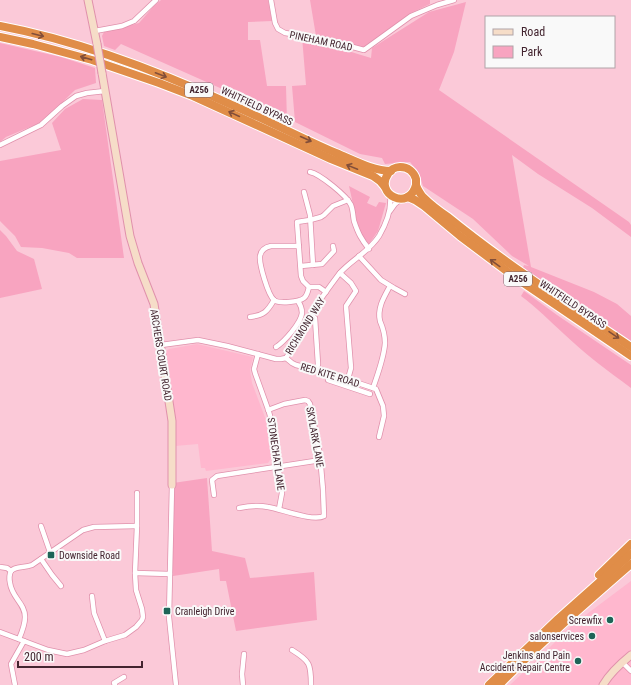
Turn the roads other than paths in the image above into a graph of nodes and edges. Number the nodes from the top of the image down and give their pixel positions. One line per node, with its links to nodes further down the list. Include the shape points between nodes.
1 (88, 0): 6 (street, ARCHERS COURT ROAD)
2 (156, 0): 6 (street, via 134,21)
3 (271, 0): 4 (street, PINEHAM ROAD, via 275,23 278,29 285,33 323,39 364,50 411,16)
4 (454, 0)
5 (0, 26): 10 (highway, WHITFIELD BYPASS / A256, one-way to 10, via 64,41 132,64 196,89 345,157 375,169)
6 (95, 31): 8 (street, ARCHERS COURT ROAD, bridge)
7 (0, 37): 13 (highway, WHITFIELD BYPASS / A256, one-way to 7, via 373,176 166,85 92,60)
8 (106, 91): 9 (street, via 76,96 42,125); 35 (street, ARCHERS COURT ROAD, via 130,236 154,304)
9 (0, 145)
10 (391, 171): 12 (highway, via 407,169 414,174); 13 (highway, via 386,178)
11 (310, 172): 17 (street, via 315,173)
12 (416, 185): 16 (highway, via 414,192); 37 (highway, WHITFIELD BYPASS / A256, one-way to 37, via 425,198 489,249)
13 (385, 187): 15 (highway)
14 (304, 192): 19 (street)
15 (390, 195): 16 (highway); 18 (street, RICHMOND WAY)
16 (405, 198): 18 (street, RICHMOND WAY, via 395,204); 39 (highway, WHITFIELD BYPASS / A256, one-way to 16, via 510,273 418,201)
17 (348, 200): 19 (street, via 333,206 324,215); 22 (street, via 359,236)
18 (389, 214): 22 (street, RICHMOND WAY, via 380,234)
19 (310, 220): 20 (street, via 297,222); 24 (street)
20 (299, 246): 25 (street); 31 (street, via 270,246 261,252 263,275)
21 (333, 246): 24 (street, via 334,251 324,262)
22 (369, 249): 23 (street, RICHMOND WAY)
23 (359, 256): 26 (street, RICHMOND WAY); 27 (street, via 380,280)
24 (313, 265): 25 (street)
25 (301, 266): 28 (street, via 302,279)
26 (340, 273): 29 (street, RICHMOND WAY); 43 (street, via 356,291 346,306 351,368)
27 (390, 286): 30 (street); 47 (street, via 379,309 385,338)
28 (309, 287): 29 (street, via 321,288); 32 (street, via 304,299)
29 (326, 292): 33 (street, RICHMOND WAY)
30 (405, 294)
31 (274, 300): 32 (street); 34 (street, via 266,312)
32 (298, 301): 36 (street, via 302,313 300,319 286,339)
33 (311, 314): 40 (street, RICHMOND WAY); 41 (street, via 315,318)
34 (250, 317)
35 (160, 345): 38 (street, RICHMOND WAY, via 198,340); 54 (street, ARCHERS COURT ROAD, via 172,421)
36 (276, 347)
37 (631, 347)
38 (258, 354): 40 (street, RICHMOND WAY, via 276,359); 50 (street, STONECHAT LANE, via 254,369)
39 (631, 356)
40 (286, 358): 41 (street, RED KITE ROAD, via 292,363)
41 (317, 370): 42 (street, RED KITE ROAD)
42 (336, 376): 43 (street, RED KITE ROAD); 45 (street)
43 (348, 379): 46 (street, RED KITE ROAD)
44 (328, 380): 45 (street)
45 (335, 382): 48 (street)
46 (362, 384): 47 (street, RED KITE ROAD); 48 (street)
47 (374, 389): 51 (street, via 383,406 384,416)
48 (360, 390): 49 (street)
49 (370, 394)
50 (268, 410): 52 (street, SKYLARK LANE, via 284,404 308,401); 53 (street, STONECHAT LANE)
51 (379, 437)
52 (320, 460): 53 (street); 58 (street, SKYLARK LANE, via 324,516 310,517)
53 (278, 466): 56 (street, via 215,476 211,482); 58 (street, STONECHAT LANE, via 282,493)
54 (172, 485): 70 (street, ARCHERS COURT ROAD)
55 (136, 493): 60 (street)
56 (214, 495)
57 (240, 508): 58 (street, via 258,506)
58 (280, 509)
59 (41, 526): 62 (street)
60 (137, 526): 62 (street, via 89,528); 69 (street)
61 (631, 544): 74 (highway, via 564,609)
62 (50, 552): 64 (street)
63 (631, 554): 74 (highway)
64 (41, 559): 68 (street, via 28,567 14,568); 71 (street)
65 (631, 564): 72 (highway)
66 (0, 567): 68 (street)
67 (631, 568): 72 (highway)
68 (10, 571): 76 (street, via 11,589 23,607 25,617)
69 (135, 573): 70 (street); 77 (street, via 142,620 125,635)
70 (170, 574): 86 (street, ARCHERS COURT ROAD, via 169,617)
71 (61, 586)
72 (600, 590): 90 (highway)
73 (92, 596): 77 (street, via 94,613)
74 (558, 618): 89 (highway)
75 (0, 632): 76 (street)
76 (22, 640): 77 (street, via 66,654); 84 (street, via 11,664)
77 (105, 641)
78 (292, 650): 88 (street, via 307,660)
79 (244, 654): 87 (street)
80 (631, 655): 81 (street)
81 (622, 662): 82 (street); 91 (street)
82 (631, 671)
83 (124, 677): 85 (street, via 114,683)
84 (15, 685)
85 (115, 685)
86 (176, 685)
87 (243, 685)
88 (311, 685)
89 (489, 685)
90 (499, 685)
91 (603, 685)

